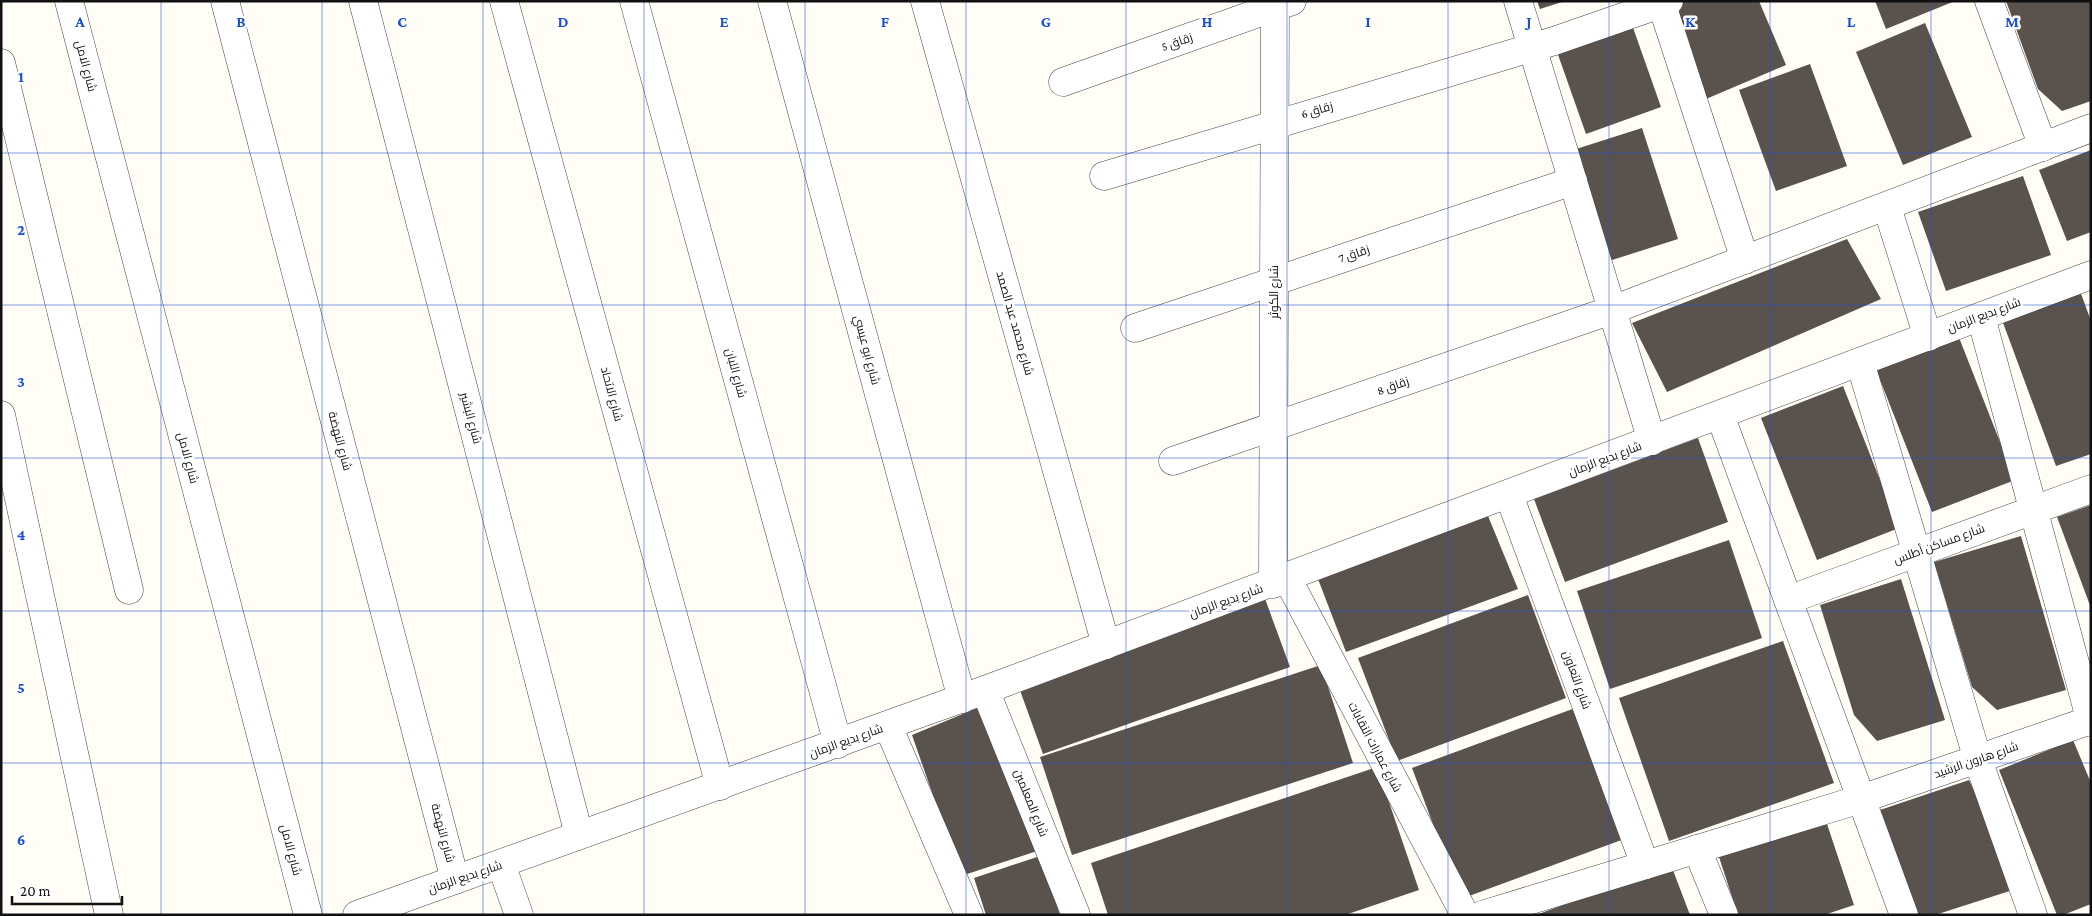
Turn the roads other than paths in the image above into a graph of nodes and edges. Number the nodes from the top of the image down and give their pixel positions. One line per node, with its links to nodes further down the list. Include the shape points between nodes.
1 (69, 1): 55 (street, شارع الامل)
2 (225, 1): 53 (street, شارع النهضة)
3 (363, 1): 49 (street, شارع البشير)
4 (504, 1): 47 (street, شارع الاتحاد)
5 (634, 1): 45 (street, شارع اللبان)
6 (772, 1): 42 (street, شارع ابو عيسي)
7 (925, 1): 41 (street, شارع محمد عبد الصمد)
8 (1518, 1): 12 (street)
9 (1989, 1): 17 (street)
10 (1281, 3): 14 (street, زقاق 5); 15 (street, شارع الكوثر)
11 (1666, 3): 12 (street, زقاق 6); 21 (street)
12 (1532, 47): 15 (street, زقاق 6); 19 (street)
13 (1, 63): 39 (street)
14 (1063, 82)
15 (1275, 123): 18 (street, زقاق 6); 23 (street, شارع الكوثر)
16 (2091, 128): 17 (street, زقاق 8)
17 (2043, 147): 20 (street, زقاق 8)
18 (1104, 176)
19 (1573, 181): 23 (street, زقاق 7); 24 (street)
20 (1887, 207): 21 (street, زقاق 8); 27 (street)
21 (1745, 260): 24 (street, زقاق 8)
22 (2091, 275): 25 (street, شارع بديع الزمان)
23 (1274, 280): 26 (street, زقاق 7); 31 (street, شارع الكوثر)
24 (1612, 310): 31 (street, زقاق 8); 32 (street)
25 (1981, 316): 27 (street, شارع بديع الزمان); 36 (street)
26 (1135, 328)
27 (1928, 336): 28 (street, شارع بديع الزمان)
28 (1860, 362): 30 (street, شارع بديع الزمان); 37 (street)
29 (1, 415): 54 (street)
30 (1720, 415): 32 (street, شارع بديع الزمان); 40 (street)
31 (1274, 427): 33 (street, زقاق 8); 38 (street, شارع الكوثر)
32 (1652, 441): 35 (street, شارع بديع الزمان)
33 (1174, 461)
34 (2091, 489): 36 (street, شارع مساكن أطلس)
35 (1509, 495): 38 (street, شارع بديع الزمان); 52 (street, شارع التعاون)
36 (2034, 510): 37 (street, شارع مساكن أطلس); 43 (street)
37 (1917, 553): 40 (street, شارع مساكن أطلس); 46 (street)
38 (1280, 581): 41 (street, شارع بديع الزمان); 60 (street, شارع عمارات النقابات)
39 (129, 590)
40 (1788, 600): 48 (street)
41 (1106, 646): 42 (street, شارع بديع الزمان)
42 (974, 695): 44 (street, شارع بديع الزمان); 59 (street, شارع المعلمين)
43 (2090, 721): 46 (street, شارع هارون الرشيد)
44 (888, 726): 45 (street, شارع بديع الزمان); 58 (street)
45 (838, 744): 47 (street, شارع بديع الزمان)
46 (1978, 760): 48 (street, شارع هارون الرشيد); 64 (street)
47 (720, 786): 49 (street, شارع بديع الزمان)
48 (1861, 799): 50 (street); 63 (street)
49 (579, 835): 51 (street, شارع بديع الزمان)
50 (1697, 849): 52 (street); 62 (street)
51 (501, 864): 53 (street, شارع بديع الزمان); 57 (street)
52 (1645, 865): 61 (street)
53 (455, 880): 56 (street, شارع بديع الزمان)
54 (109, 915)
55 (308, 915)
56 (357, 915)
57 (520, 915)
58 (969, 915)
59 (1076, 915)
60 (1465, 915)
61 (1482, 915)
62 (1724, 915)
63 (1904, 915)
64 (2034, 915)

